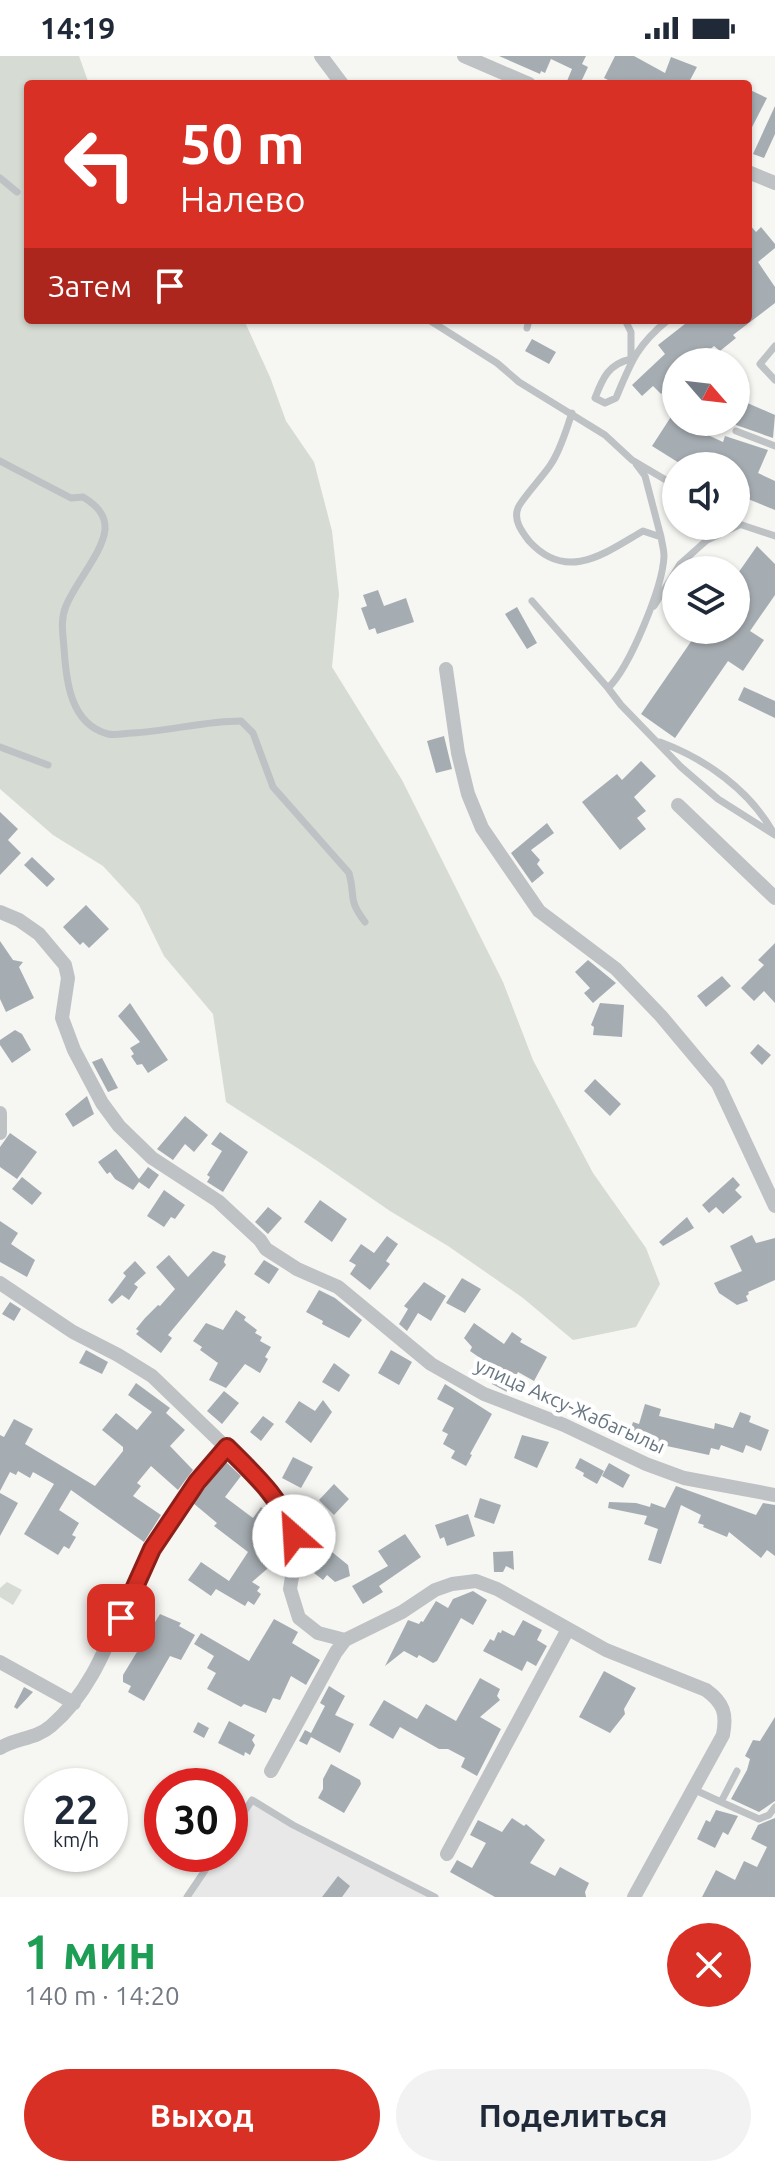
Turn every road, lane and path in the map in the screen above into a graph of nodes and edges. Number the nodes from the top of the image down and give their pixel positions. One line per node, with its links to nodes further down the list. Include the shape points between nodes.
1 (321, 56): 4 (street)
2 (464, 56): 3 (street)
3 (482, 59): 5 (street)
4 (339, 80)
5 (521, 80)
6 (752, 174): 8 (street)
7 (0, 178): 9 (lane)
8 (775, 183)
9 (17, 192)
10 (435, 324): 16 (lane)
11 (627, 324): 14 (lane)
12 (663, 324): 14 (lane)
13 (775, 346): 15 (lane, via 760,364)
14 (631, 359): 14 (lane, via 616,398 605,403 595,398 617,362)
15 (775, 380)
16 (572, 413): 19 (lane); 24 (lane, via 553,462 518,507 524,534 538,551 558,561 584,562 643,531)
17 (749, 436): 18 (lane)
18 (775, 446)
19 (632, 460): 21 (lane); 24 (lane, via 645,476)
20 (0, 461): 37 (lane, via 71,498 83,497 100,510 104,521 100,545 71,595 62,625 66,680 79,712 111,735 241,721 253,733 273,787 349,873 351,900)
21 (662, 478)
22 (750, 528): 23 (lane)
23 (775, 536)
24 (661, 537): 27 (lane, via 664,555)
25 (707, 540): 27 (lane, via 680,564)
26 (532, 601): 29 (lane)
27 (645, 622): 29 (lane, via 618,679)
28 (446, 669): 40 (street, via 458,753 482,828 539,911 616,969 718,1084)
29 (608, 688): 30 (lane)
30 (657, 741): 34 (lane, via 718,799); 34 (lane, via 715,771 762,813)
31 (0, 747): 32 (lane)
32 (48, 765)
33 (678, 805): 35 (street)
34 (775, 835)
35 (775, 898)
36 (0, 912): 43 (street, улица Аксу-Жабагылы, via 39,934 65,965 62,1018 74,1050 119,1126 152,1158 218,1201 266,1249 338,1287 431,1364 484,1394 684,1478)
37 (365, 922)
38 (0, 1113): 39 (street)
39 (0, 1133)
40 (775, 1206)
41 (0, 1283): 42 (street, via 152,1376)
42 (227, 1447): 45 (street, via 288,1519 296,1552 290,1589 299,1618 318,1633); 47 (street, via 152,1549 106,1649)
43 (775, 1495)
44 (568, 1629): 45 (street, via 476,1581 435,1590); 51 (street, via 706,1690 724,1707 723,1735); 55 (street)
45 (345, 1640): 49 (street)
46 (0, 1662): 47 (street)
47 (74, 1703): 48 (street, via 50,1727)
48 (0, 1748)
49 (271, 1771)
50 (737, 1771): 52 (lane)
51 (695, 1790): 52 (lane); 59 (street)
52 (721, 1802): 54 (lane, via 759,1819)
53 (248, 1806): 58 (lane, via 252,1800)
54 (775, 1807)
55 (447, 1854)
56 (204, 1872): 57 (lane)
57 (187, 1897)
58 (435, 1897)
59 (634, 1897)

